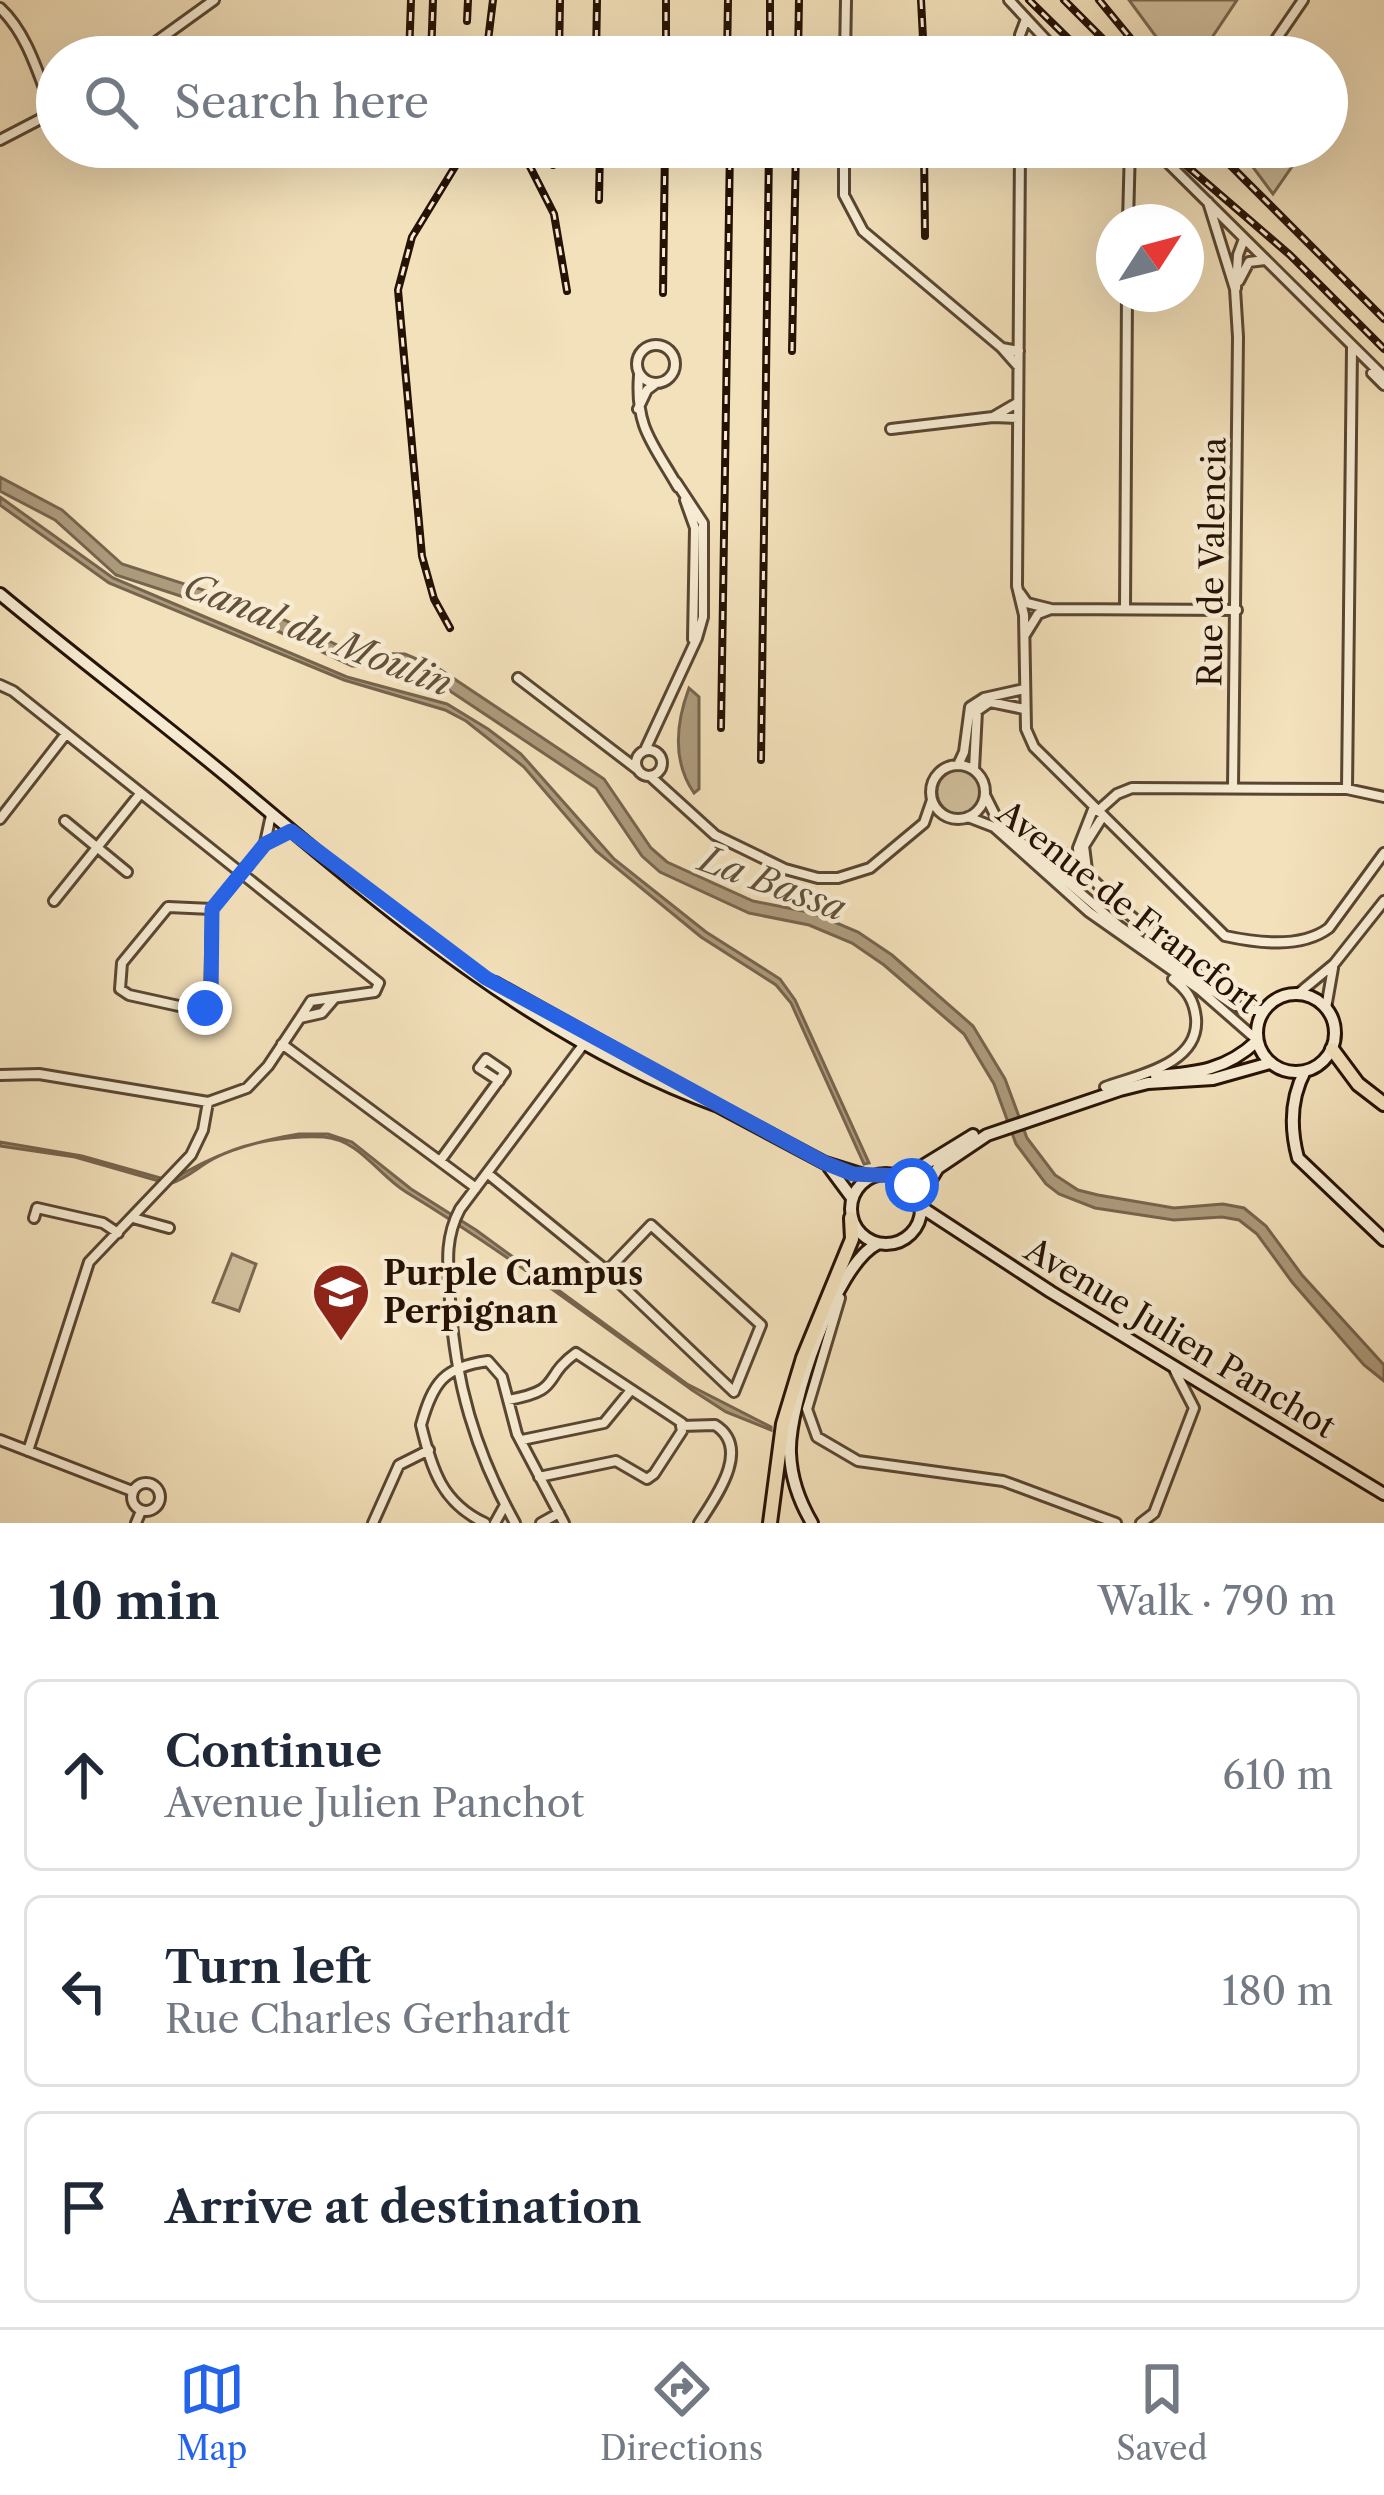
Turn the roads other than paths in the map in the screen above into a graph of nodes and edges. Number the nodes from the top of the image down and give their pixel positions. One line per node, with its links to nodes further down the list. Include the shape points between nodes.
1 (214, 0): 7 (street)
2 (846, 0): 8 (street)
3 (1009, 0): 6 (street)
4 (1303, 0): 11 (street)
5 (0, 8): 12 (street)
6 (1026, 17): 9 (street); 10 (street)
7 (164, 36)
8 (845, 36)
9 (1020, 36)
10 (1042, 36)
11 (1278, 36)
12 (36, 69)
13 (36, 121): 14 (street)
14 (0, 140)
15 (844, 168): 26 (street, via 844,195 862,231)
16 (1020, 168): 28 (street)
17 (1129, 168): 20 (street)
18 (1173, 168): 19 (street)
19 (1208, 202): 21 (street); 22 (street)
20 (1128, 204)
21 (1241, 236): 22 (street); 23 (street); 24 (street)
22 (1222, 239): 24 (street)
23 (1265, 260): 24 (street, via 1249,262); 27 (street)
24 (1237, 286): 42 (street, Rue de Valencia)
25 (1127, 312): 40 (street)
26 (1001, 348): 28 (street); 29 (street)
27 (1352, 348): 31 (street); 60 (street)
28 (1019, 351): 29 (street)
29 (1019, 368): 33 (street)
30 (639, 375): 32 (street); 32 (street, via 644,349 668,349 674,373); 34 (street)
31 (1384, 381)
32 (655, 384): 34 (street)
33 (1018, 402): 35 (street); 36 (street)
34 (638, 410): 48 (street, via 705,535 703,617)
35 (993, 417): 36 (street); 37 (street)
36 (1018, 418): 38 (street)
37 (891, 429)
38 (1017, 586): 41 (street, via 1027,603); 43 (street)
39 (3, 598): 58 (main road)
40 (1125, 608): 41 (street); 42 (street)
41 (1051, 609): 43 (street)
42 (1237, 610): 59 (street, Rue de Valencia)
43 (1025, 636): 46 (street)
44 (518, 678): 50 (street)
45 (0, 685): 49 (street)
46 (1024, 689): 47 (street); 53 (street, via 970,707)
47 (1024, 709): 56 (street, via 990,702 977,711); 66 (street, via 1034,747)
48 (660, 723): 51 (street); 52 (street)
49 (66, 734): 62 (street); 69 (street)
50 (611, 751): 51 (street); 55 (street)
51 (642, 752): 52 (street); 55 (street)
52 (660, 755): 54 (street)
53 (958, 765): 56 (street); 65 (street, via 937,776)
54 (661, 767): 57 (street); 61 (street)
55 (637, 769): 57 (street)
56 (974, 770): 63 (street)
57 (650, 776): 61 (street)
58 (238, 786): 67 (main road); 78 (main road)
59 (1238, 788): 60 (street); 66 (street, via 1132,788)
60 (1346, 789): 64 (street)
61 (670, 793): 72 (street, via 715,836 818,878 870,868)
62 (140, 794): 76 (street); 81 (street)
63 (985, 795): 70 (street); 74 (street, Avenue de Francfort)
64 (1384, 797)
65 (932, 800): 68 (street); 72 (street)
66 (1098, 812): 77 (street, via 1213,928 1243,940 1317,937); 79 (street, via 1078,848)
67 (271, 815): 73 (main road); 75 (street)
68 (948, 817): 70 (street); 72 (street)
69 (0, 818)
70 (968, 818): 85 (street, Avenue de Francfort, via 994,827)
71 (65, 821): 76 (street)
72 (924, 823)
73 (291, 831): 75 (street); 78 (main road)
74 (1010, 832): 79 (street); 87 (street, Avenue de Francfort, via 1119,926)
75 (265, 844): 81 (street)
76 (97, 848): 80 (street); 82 (street)
77 (1384, 854)
78 (331, 862): 91 (main road, via 460,962)
79 (1083, 868): 87 (street)
80 (127, 872)
81 (241, 874): 84 (street); 93 (street, via 379,983 375,992 311,1001)
82 (54, 901)
83 (1384, 901): 86 (street)
84 (212, 909): 84 (street, via 168,907 122,963 120,988 205,1008)
85 (1106, 925): 92 (street, Avenue de Francfort); 99 (street, via 1191,997 1196,1027 1180,1056)
86 (1334, 964): 88 (street); 89 (street)
87 (1208, 987): 90 (street, Avenue de Francfort, via 1246,1010)
88 (1299, 993): 89 (main road); 90 (main road)
89 (1326, 1008): 94 (main road, via 1335,1028)
90 (1263, 1010): 92 (main road)
91 (587, 1040): 106 (main road); 107 (street)
92 (1257, 1040): 95 (main road); 99 (main road, via 1215,1070)
93 (282, 1044): 101 (street, via 247,1088); 105 (street)
94 (1332, 1049): 96 (main road); 102 (main road)
95 (1276, 1067): 96 (main road); 100 (main road); 103 (main road, via 1134,1086)
96 (1304, 1071): 100 (main road)
97 (0, 1075): 101 (street, via 39,1074)
98 (499, 1081): 105 (street)
99 (1105, 1087): 103 (main road)
100 (1294, 1096): 119 (main road, via 1298,1157)
101 (208, 1102): 114 (street, via 191,1155)
102 (1384, 1104)
103 (1026, 1118): 104 (main road)
104 (1002, 1126): 108 (main road); 112 (main road, via 947,1160)
105 (440, 1161): 110 (street)
106 (825, 1163): 109 (main road); 111 (main road)
107 (487, 1173): 110 (street); 122 (street)
108 (899, 1176): 109 (main road); 112 (main road)
109 (869, 1177): 111 (main road)
110 (476, 1188): 125 (street, via 447,1246)
111 (852, 1198): 115 (main road)
112 (921, 1202): 117 (main road); 121 (main road, Avenue Julien Panchot)
113 (34, 1218): 118 (street, via 37,1208)
114 (132, 1218): 116 (street); 118 (street)
115 (851, 1218): 120 (main road); 147 (main road, via 852,1239 783,1424)
116 (169, 1228)
117 (916, 1228): 120 (main road, via 899,1243); 121 (main road, Avenue Julien Panchot, via 940,1227)
118 (118, 1233): 132 (street, via 89,1262)
119 (1384, 1240)
120 (877, 1244): 123 (main road)
121 (975, 1244): 124 (main road, Avenue Julien Panchot)
122 (607, 1271): 122 (street, via 734,1392 761,1325 651,1225)
123 (843, 1284): 148 (main road, via 800,1393 790,1448); 149 (street, via 807,1409 817,1437 858,1461 1003,1481)
124 (1171, 1364): 135 (main road, Avenue Julien Panchot); 150 (street, via 1195,1408 1154,1513)
125 (456, 1366): 127 (street, via 496,1366); 131 (street, via 423,1417); 136 (street, via 478,1450)
126 (632, 1390): 127 (street, via 576,1353 548,1388); 128 (street); 130 (street, via 604,1423)
127 (508, 1400): 130 (street)
128 (681, 1426): 133 (street, via 647,1479 616,1461); 146 (street, via 716,1425 730,1437 722,1488)
129 (0, 1440): 132 (street)
130 (522, 1440): 133 (street)
131 (429, 1450): 140 (street, via 399,1465); 141 (street, via 452,1505)
132 (28, 1451): 134 (street)
133 (539, 1477): 138 (street)
134 (132, 1491): 137 (street); 137 (street, via 148,1483 159,1491 158,1505)
135 (1384, 1497)
136 (505, 1505): 142 (street); 143 (street)
137 (141, 1511): 139 (street)
138 (559, 1513): 144 (street); 145 (street)
139 (136, 1523)
140 (373, 1523)
141 (485, 1523)
142 (495, 1523)
143 (515, 1523)
144 (541, 1523)
145 (564, 1523)
146 (699, 1523)
147 (770, 1523)
148 (812, 1523)
149 (1116, 1523)
150 (1141, 1523)

